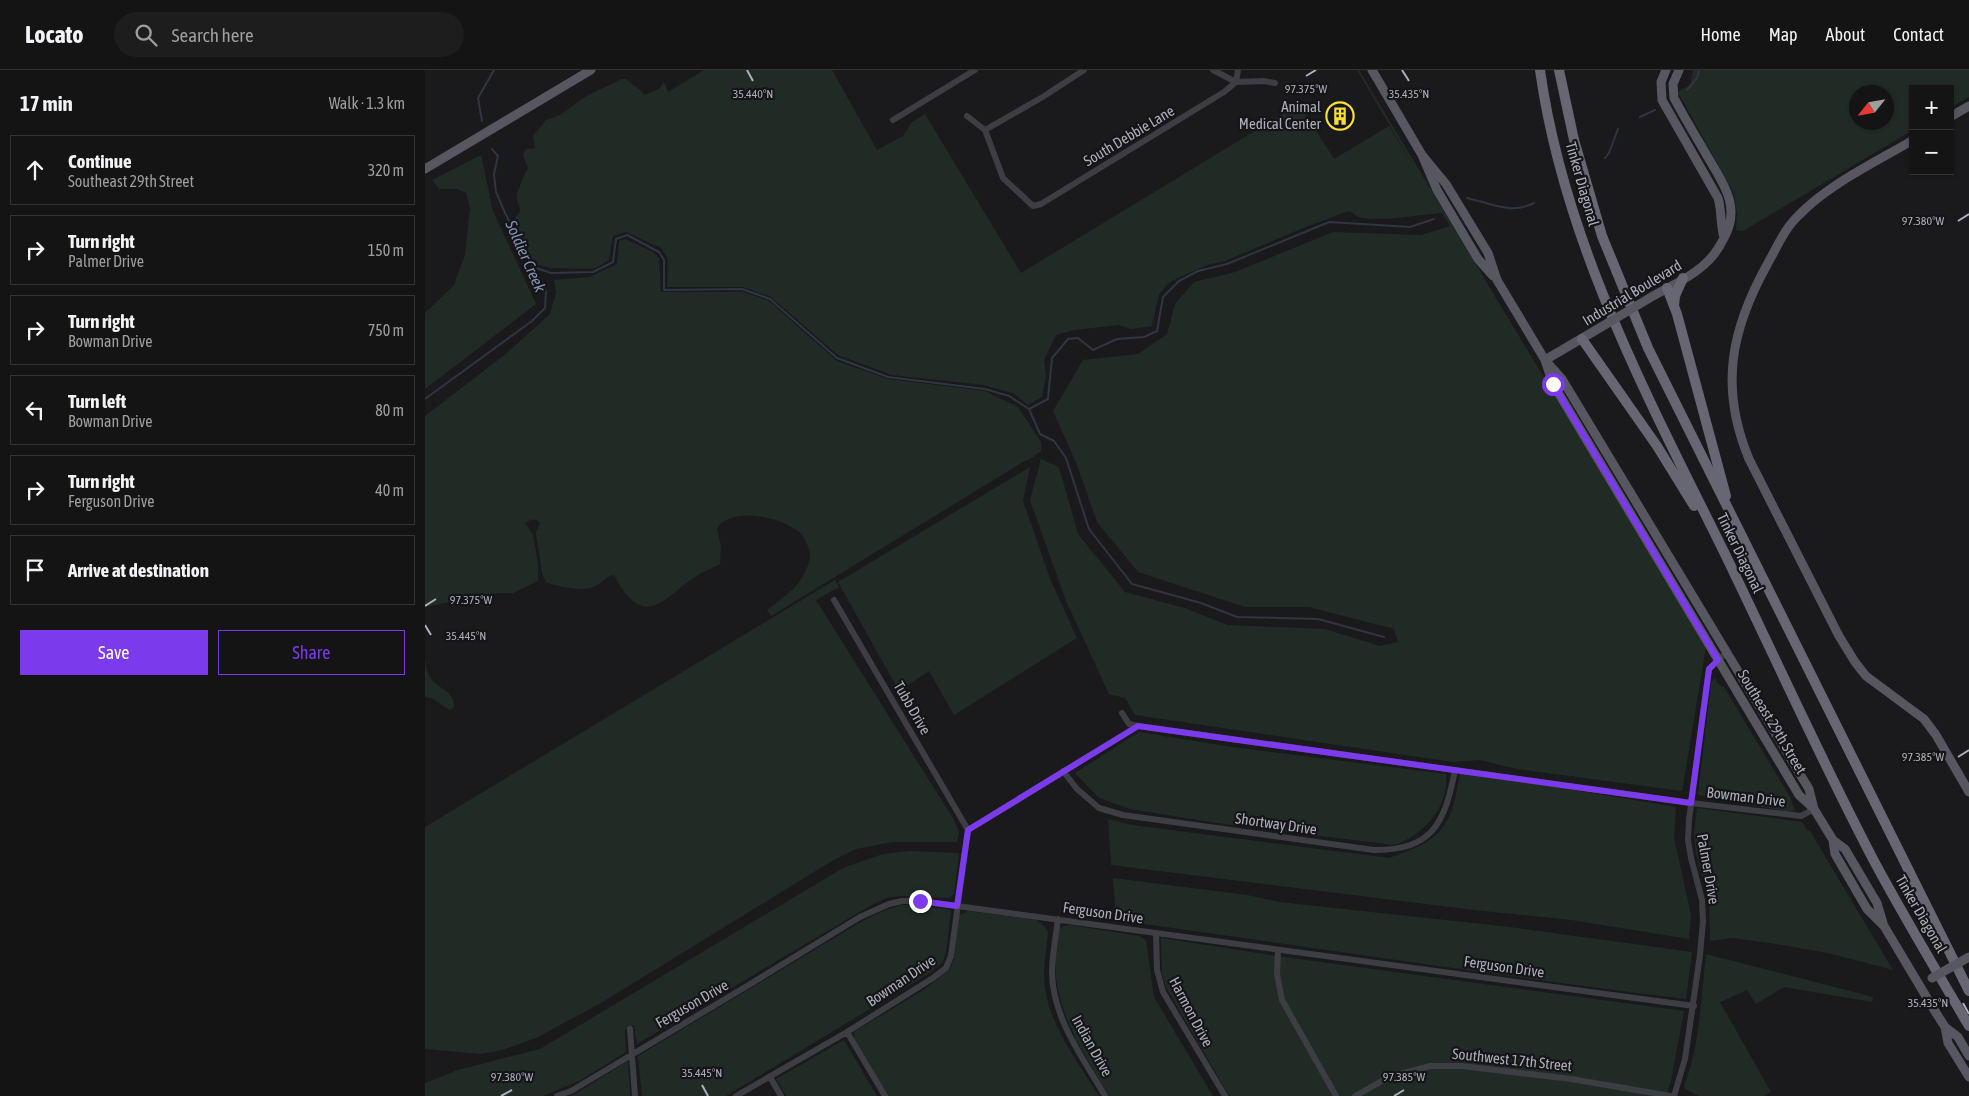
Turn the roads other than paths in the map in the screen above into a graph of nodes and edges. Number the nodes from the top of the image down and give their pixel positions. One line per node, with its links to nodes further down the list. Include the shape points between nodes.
1 (591, 70): 21 (main road)
2 (975, 70): 16 (street)
3 (1084, 70): 17 (street)
4 (1213, 70): 11 (street)
5 (1238, 70): 11 (street)
6 (1372, 70): 27 (main road, Southeast 29th Street, via 1422,155 1437,190)
7 (1538, 70): 29 (highway, Tinker Diagonal, via 1569,198 1599,283 1653,409)
8 (1559, 70): 28 (highway, Tinker Diagonal, via 1581,167 1620,282 1647,348)
9 (1666, 70): 20 (main road, via 1661,82 1662,100)
10 (1679, 70): 19 (main road, Industrial Boulevard, via 1673,84 1673,98)
11 (1236, 82): 12 (street); 17 (street, South Debbie Lane, via 1033,206 1003,178)
12 (1275, 84)
13 (1969, 106): 14 (main road)
14 (1954, 115)
15 (967, 116): 17 (street)
16 (893, 120)
17 (985, 130)
18 (1909, 142): 37 (main road, via 1815,200 1783,236 1763,271 1735,344 1733,411 1749,459 1855,662 1866,676 1924,719)
19 (1701, 145): 20 (main road); 22 (main road, Industrial Boulevard, via 1725,186 1731,204 1730,229)
20 (1691, 151): 22 (main road, via 1718,198)
21 (425, 168)
22 (1724, 238): 23 (main road, Industrial Boulevard, via 1709,260)
23 (1683, 278): 24 (main road, Industrial Boulevard); 25 (highway)
24 (1667, 288): 25 (highway); 26 (main road, Industrial Boulevard, bridge)
25 (1674, 306): 28 (highway)
26 (1582, 339): 27 (main road, Industrial Boulevard); 29 (highway, via 1657,446)
27 (1545, 360): 31 (main road, Southeast 29th Street, via 1562,379); 32 (main road, Southeast 29th Street, via 1553,384)
28 (1731, 514): 47 (highway, Tinker Diagonal)
29 (1724, 553): 49 (highway, Tinker Diagonal, via 1874,860)
30 (834, 600): 40 (street, Tubb Drive)
31 (1727, 652): 32 (street, Palmer Drive); 39 (main road, Southeast 29th Street, via 1809,789)
32 (1718, 660): 38 (street, Palmer Drive, via 1709,669); 39 (main road, Southeast 29th Street, via 1799,795)
33 (1122, 713): 34 (street, via 1129,724)
34 (1138, 726): 35 (street, Bowman Drive); 36 (street)
35 (1455, 770): 36 (street, Shortway Drive, via 1449,802 1441,820 1413,845 1394,850 1374,850 1123,815 1099,808 1077,789); 38 (street, Bowman Drive)
36 (1063, 771): 40 (street)
37 (1969, 792)
38 (1691, 803): 39 (street, Bowman Drive, via 1801,816); 48 (street, Palmer Drive, via 1688,840 1702,900 1703,921)
39 (1814, 809): 46 (main road, Southeast 29th Street, via 1833,840 1845,849 1877,903 1884,926)
40 (968, 830): 41 (street, Bowman Drive)
41 (957, 906): 42 (street, Ferguson Drive); 52 (street, Bowman Drive, via 951,956 946,968); 53 (street, Ferguson Drive, via 902,901 875,910)
42 (1057, 919): 43 (street, Ferguson Drive); 62 (street, Indian Drive, via 1052,972 1059,1013)
43 (1156, 933): 44 (street, Ferguson Drive); 63 (street, Harmon Drive, via 1157,970 1163,992)
44 (1278, 950): 48 (street, Ferguson Drive); 64 (street, via 1277,974 1282,1000)
45 (1969, 957): 46 (main road, bridge)
46 (1920, 986): 50 (main road, Southeast 29th Street)
47 (1969, 991)
48 (1693, 1006): 66 (street, Palmer Drive, via 1685,1058)
49 (1969, 1026)
50 (1945, 1027): 54 (main road, Southeast 29th Street, via 1958,1037); 56 (main road, Southeast 29th Street, via 1948,1043)
51 (630, 1029): 53 (street)
52 (847, 1032): 55 (street, Bowman Drive); 61 (street)
53 (632, 1053): 57 (street, Ferguson Drive, via 571,1091); 58 (street)
54 (1969, 1056)
55 (770, 1077): 59 (street, Bowman Drive); 60 (street)
56 (1969, 1078)
57 (557, 1096)
58 (635, 1096)
59 (736, 1096)
60 (781, 1096)
61 (885, 1096)
62 (1105, 1096)
63 (1225, 1096)
64 (1336, 1096)
65 (1355, 1096): 66 (street, Southwest 17th Street, via 1389,1077 1430,1066 1462,1066 1571,1078)
66 (1673, 1096)

